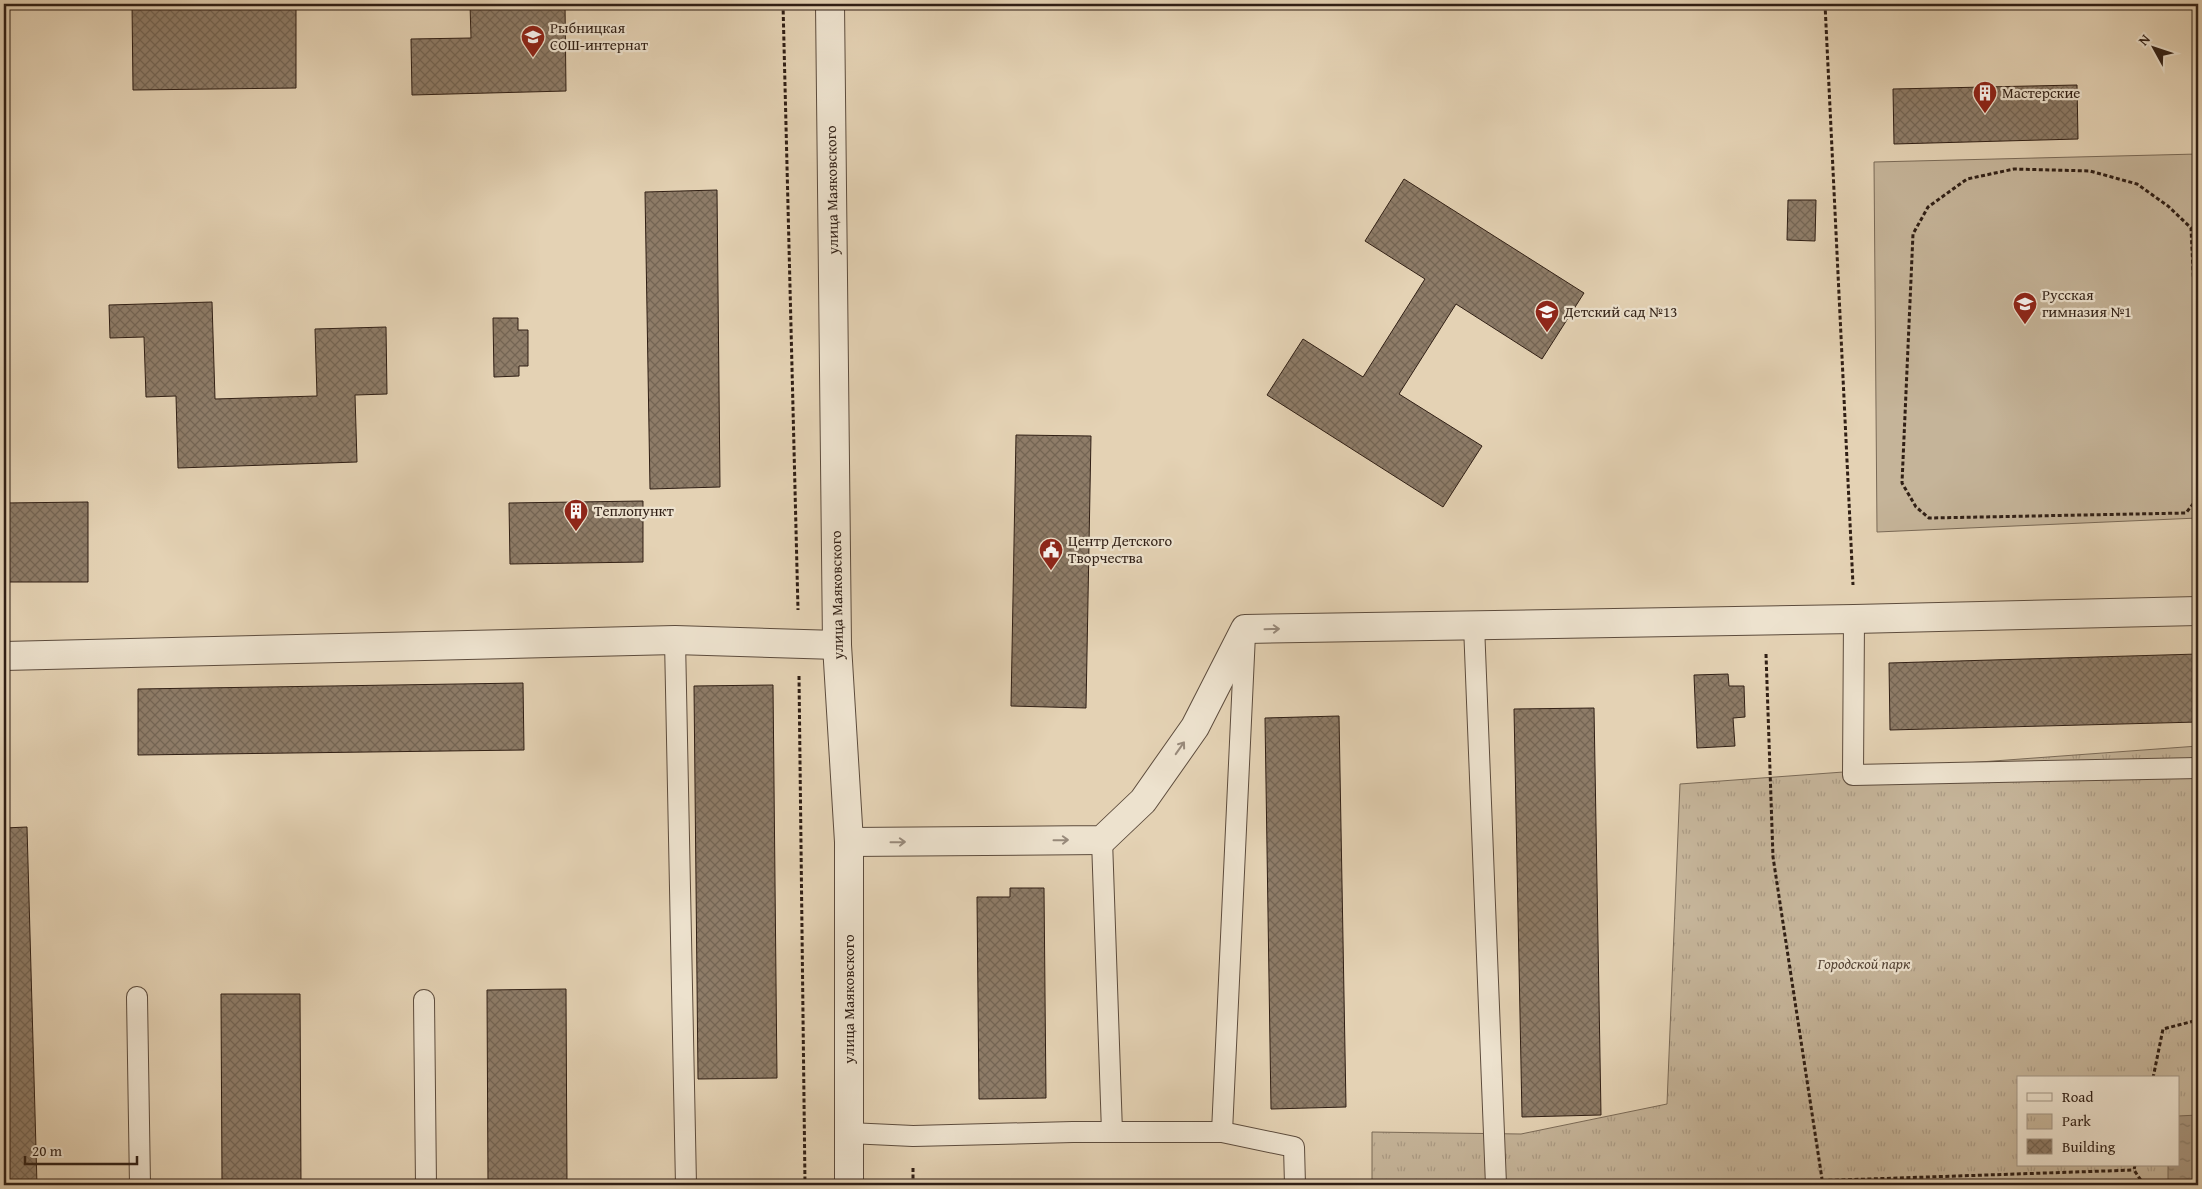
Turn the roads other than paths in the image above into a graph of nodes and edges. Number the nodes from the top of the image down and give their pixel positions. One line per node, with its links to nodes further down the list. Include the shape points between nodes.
1 (830, 4): 7 (street, улица Маяковского)
2 (2198, 611): 3 (street)
3 (1854, 620): 4 (street); 9 (lane, via 1853,775)
4 (1474, 625): 5 (street, one-way to 4); 22 (lane)
5 (1245, 630): 10 (street, one-way to 5, via 1143,800 1195,727); 15 (lane)
6 (675, 640): 7 (street); 8 (street); 19 (lane)
7 (838, 646): 11 (street, улица Маяковского)
8 (4, 656)
9 (2198, 768)
10 (1102, 840): 11 (street, one-way to 10); 14 (lane)
11 (849, 842): 16 (street, улица Маяковского)
12 (137, 997): 17 (lane)
13 (424, 1000): 18 (lane)
14 (1112, 1132): 15 (lane); 16 (lane, via 913,1136)
15 (1222, 1132): 21 (lane, via 1294,1147)
16 (849, 1133): 20 (street, улица Маяковского)
17 (140, 1185)
18 (426, 1185)
19 (686, 1185)
20 (849, 1185)
21 (1295, 1185)
22 (1496, 1185)

